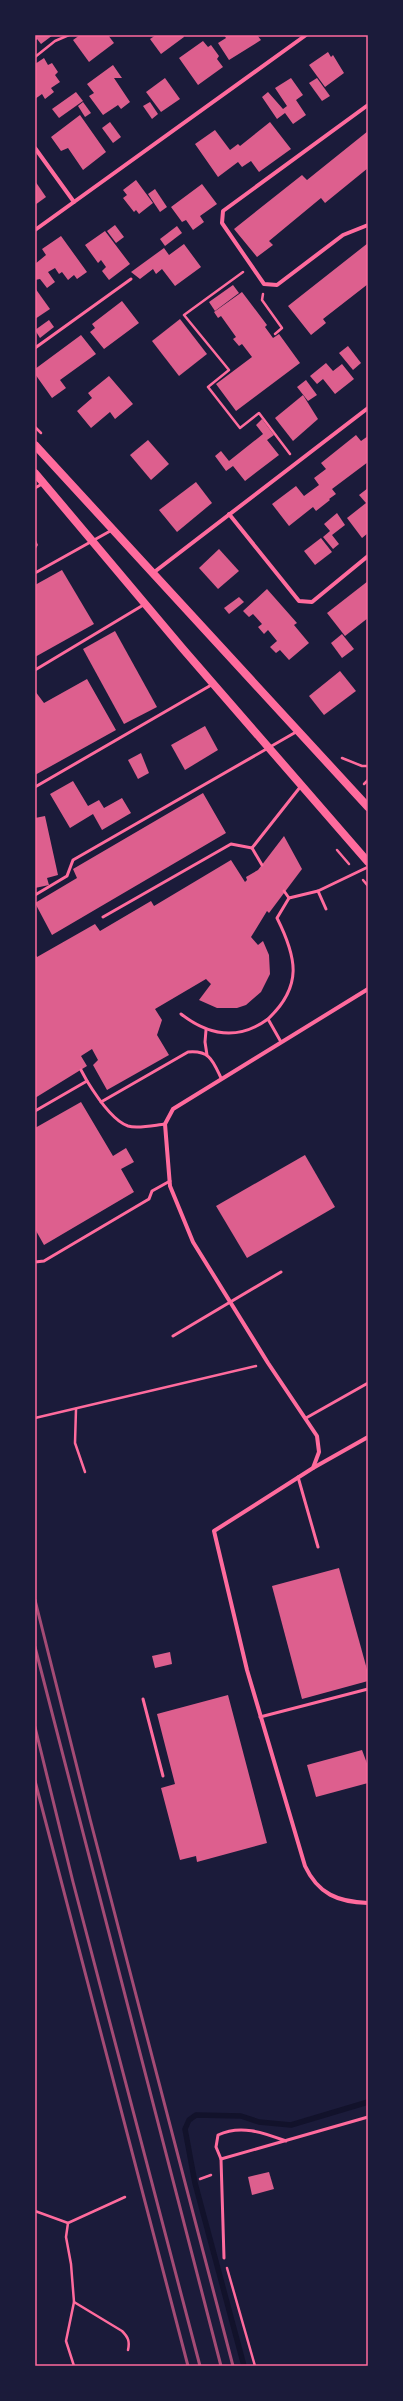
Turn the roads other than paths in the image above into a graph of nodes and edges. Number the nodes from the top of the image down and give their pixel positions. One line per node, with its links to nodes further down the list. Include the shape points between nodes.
1 (306, 35): 4 (street)
2 (368, 105): 5 (street, via 223,211 222,223 264,284 277,285 343,235)
3 (35, 148): 4 (street)
4 (74, 202): 6 (street)
5 (368, 225)
6 (35, 230)
7 (131, 279): 8 (lane)
8 (35, 348)
9 (368, 408): 14 (street)
10 (35, 445): 15 (main road)
11 (35, 473): 12 (main road)
12 (44, 483): 13 (lane); 16 (main road)
13 (35, 488)
14 (229, 514): 17 (street, via 299,601 312,602); 19 (street)
15 (114, 530): 16 (lane); 19 (main road)
16 (94, 542): 18 (lane); 20 (main road)
17 (368, 556)
18 (35, 573)
19 (153, 573): 23 (main road)
20 (145, 604): 21 (lane); 22 (main road)
21 (35, 670)
22 (213, 684): 24 (main road); 26 (lane)
23 (298, 731): 24 (lane); 27 (main road)
24 (268, 748): 25 (main road); 34 (lane, via 73,860 67,876)
25 (301, 786): 28 (lane); 29 (main road)
26 (35, 787)
27 (368, 807)
28 (252, 848): 30 (lane); 37 (lane, via 231,844)
29 (368, 862)
30 (262, 865)
31 (368, 867): 33 (lane)
32 (284, 891): 35 (lane)
33 (318, 891): 35 (lane); 36 (lane)
34 (35, 895)
35 (289, 898): 40 (lane, via 277,918 290,946 293,975 286,997)
36 (326, 909)
37 (103, 917)
38 (368, 989): 42 (street)
39 (181, 1014): 41 (lane)
40 (268, 1020): 41 (lane, via 248,1031); 42 (lane)
41 (206, 1030): 43 (lane)
42 (281, 1042): 45 (street)
43 (207, 1054): 45 (lane); 47 (lane, via 201,1051 183,1054)
44 (81, 1070): 46 (lane)
45 (221, 1078): 49 (street, via 173,1109)
46 (87, 1081): 47 (lane); 48 (lane)
47 (101, 1102): 49 (lane, via 128,1126)
48 (35, 1111)
49 (165, 1124): 50 (street)
50 (170, 1181): 51 (lane, via 152,1191 149,1199 44,1261); 53 (street, via 193,1242)
51 (35, 1262)
52 (281, 1272): 53 (lane)
53 (230, 1302): 54 (lane); 56 (street)
54 (173, 1336)
55 (368, 1383): 56 (lane)
56 (306, 1418): 58 (street, via 317,1436 319,1452)
57 (368, 1438): 58 (street)
58 (313, 1468): 59 (street)
59 (298, 1477): 60 (lane); 63 (street, via 214,1531)
60 (318, 1546)
61 (368, 1689): 63 (lane)
62 (143, 1699): 64 (lane)
63 (260, 1717): 65 (street, via 300,1855 311,1879 334,1899 350,1903)
64 (163, 1776)
65 (368, 1903)
66 (368, 2117): 67 (lane)
67 (286, 2141): 68 (lane); 68 (lane, via 263,2133 243,2130 225,2132 218,2135 216,2148)
68 (221, 2159): 69 (lane)
69 (224, 2258)

